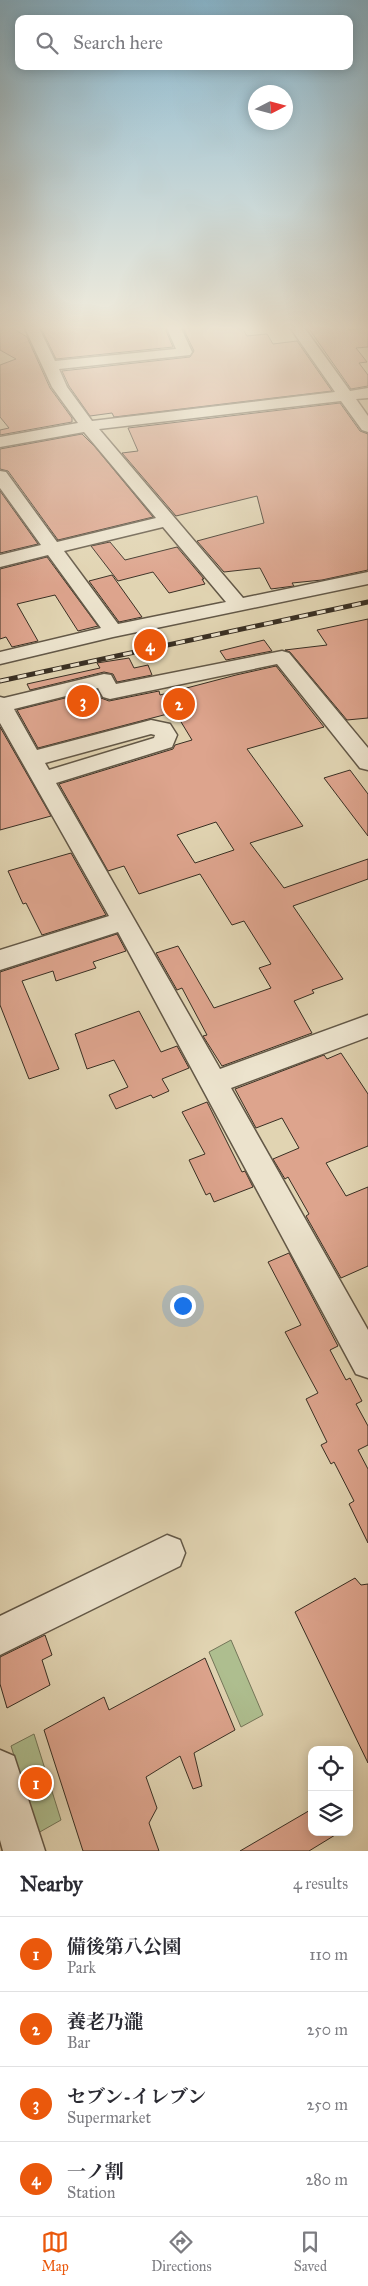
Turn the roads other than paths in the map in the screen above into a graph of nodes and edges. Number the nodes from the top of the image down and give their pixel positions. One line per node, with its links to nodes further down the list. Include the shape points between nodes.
1 (78, 412): 4 (street)
2 (205, 412): 4 (street)
3 (358, 412): 5 (street)
4 (88, 426): 6 (street); 8 (street)
5 (368, 427)
6 (0, 442)
7 (0, 476): 9 (street)
8 (169, 520): 9 (street); 12 (street)
9 (52, 549): 10 (street); 13 (street)
10 (0, 561)
11 (368, 578): 12 (street)
12 (239, 605): 13 (street)
13 (113, 631): 14 (street)
14 (0, 658)
15 (1, 705): 16 (street, via 104,680 110,692 282,657); 17 (street)
16 (368, 763)
17 (37, 769): 17 (street, via 151,727 162,729 166,735 164,742); 18 (street)
18 (124, 921): 19 (street); 21 (street)
19 (0, 960)
20 (368, 1026): 21 (street)
21 (213, 1083): 22 (street)
22 (368, 1362)
23 (167, 1553): 24 (street)
24 (0, 1636)
25 (0, 1770): 26 (street)
26 (24, 1851)

